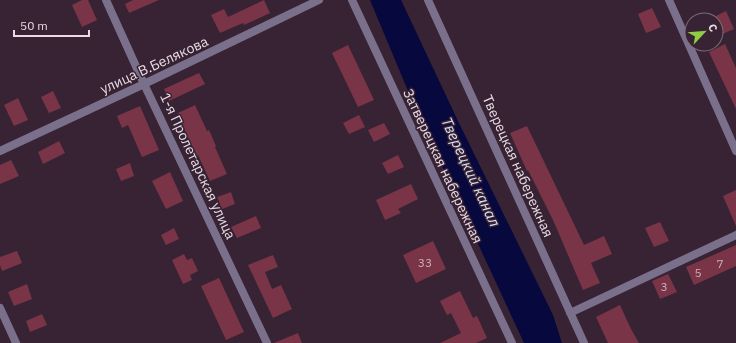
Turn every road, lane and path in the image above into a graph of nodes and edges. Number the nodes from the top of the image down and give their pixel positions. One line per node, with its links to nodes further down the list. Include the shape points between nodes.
1 (106, 0): 6 (street, 1-я Пролетарская улица)
2 (319, 0): 6 (street, улица В.Белякова)
3 (352, 0): 12 (street, Затверецкая набережная)
4 (428, 0): 11 (street, Тверецкая набережная)
5 (669, 0): 8 (street)
6 (144, 84): 7 (street, улица В.Белякова); 14 (street, 1-я Пролетарская улица)
7 (0, 151)
8 (736, 151)
9 (736, 234): 11 (street)
10 (0, 308): 13 (street)
11 (570, 313): 15 (street, Тверецкая набережная)
12 (509, 342)
13 (16, 343)
14 (267, 343)
15 (584, 343)

